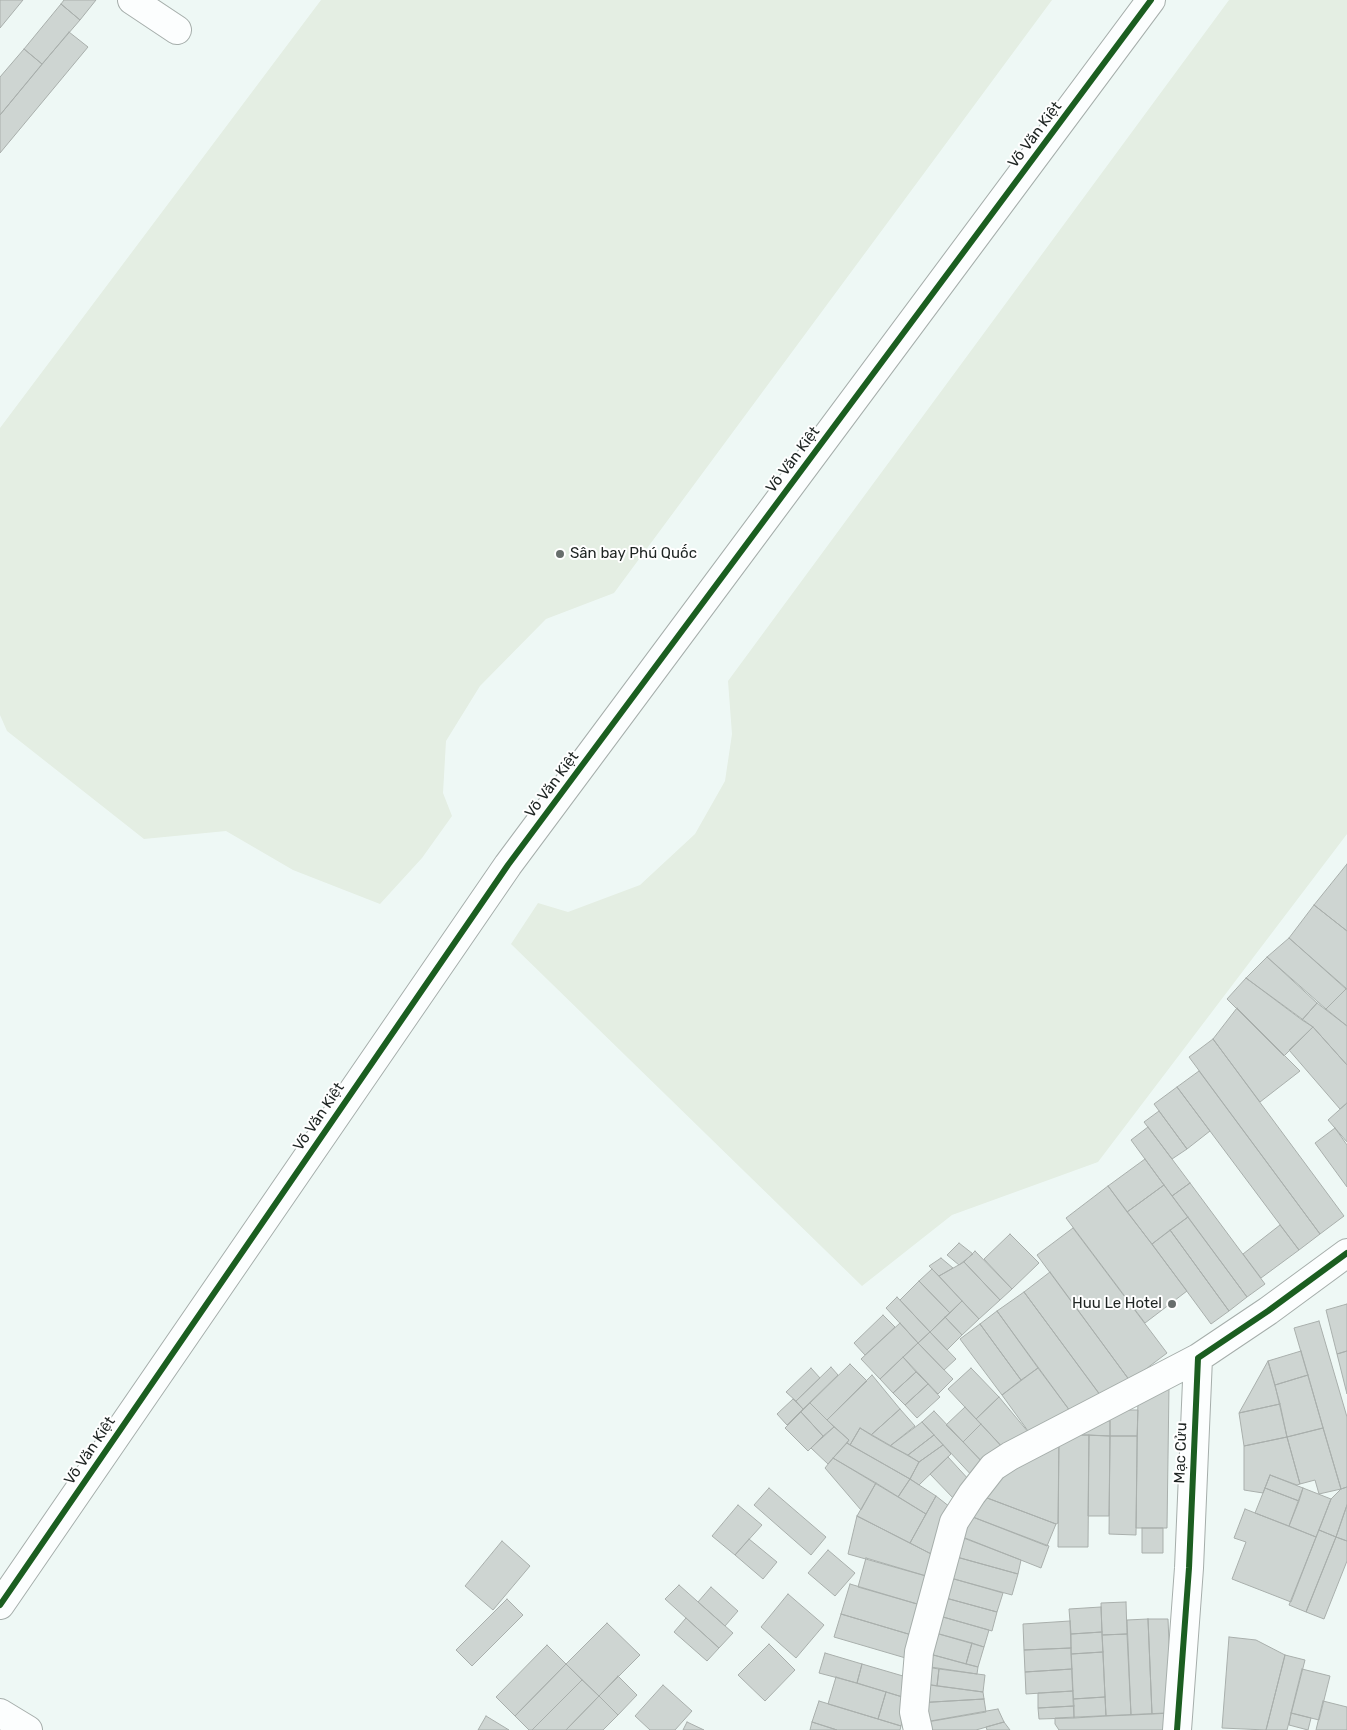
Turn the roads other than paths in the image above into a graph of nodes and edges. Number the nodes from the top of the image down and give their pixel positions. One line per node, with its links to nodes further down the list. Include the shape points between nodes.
1 (132, 0): 3 (street)
2 (1151, 0): 6 (street, Võ Văn Kiệt, via 508,865)
3 (177, 30)
4 (1347, 1253): 5 (street)
5 (1198, 1358): 9 (street, via 1010,1456 993,1468 972,1494 954,1522 919,1652 914,1712); 10 (street, Mạc Cửu, via 1189,1568)
6 (0, 1605)
7 (0, 1713): 8 (street)
8 (28, 1730)
9 (918, 1730)
10 (1177, 1730)

